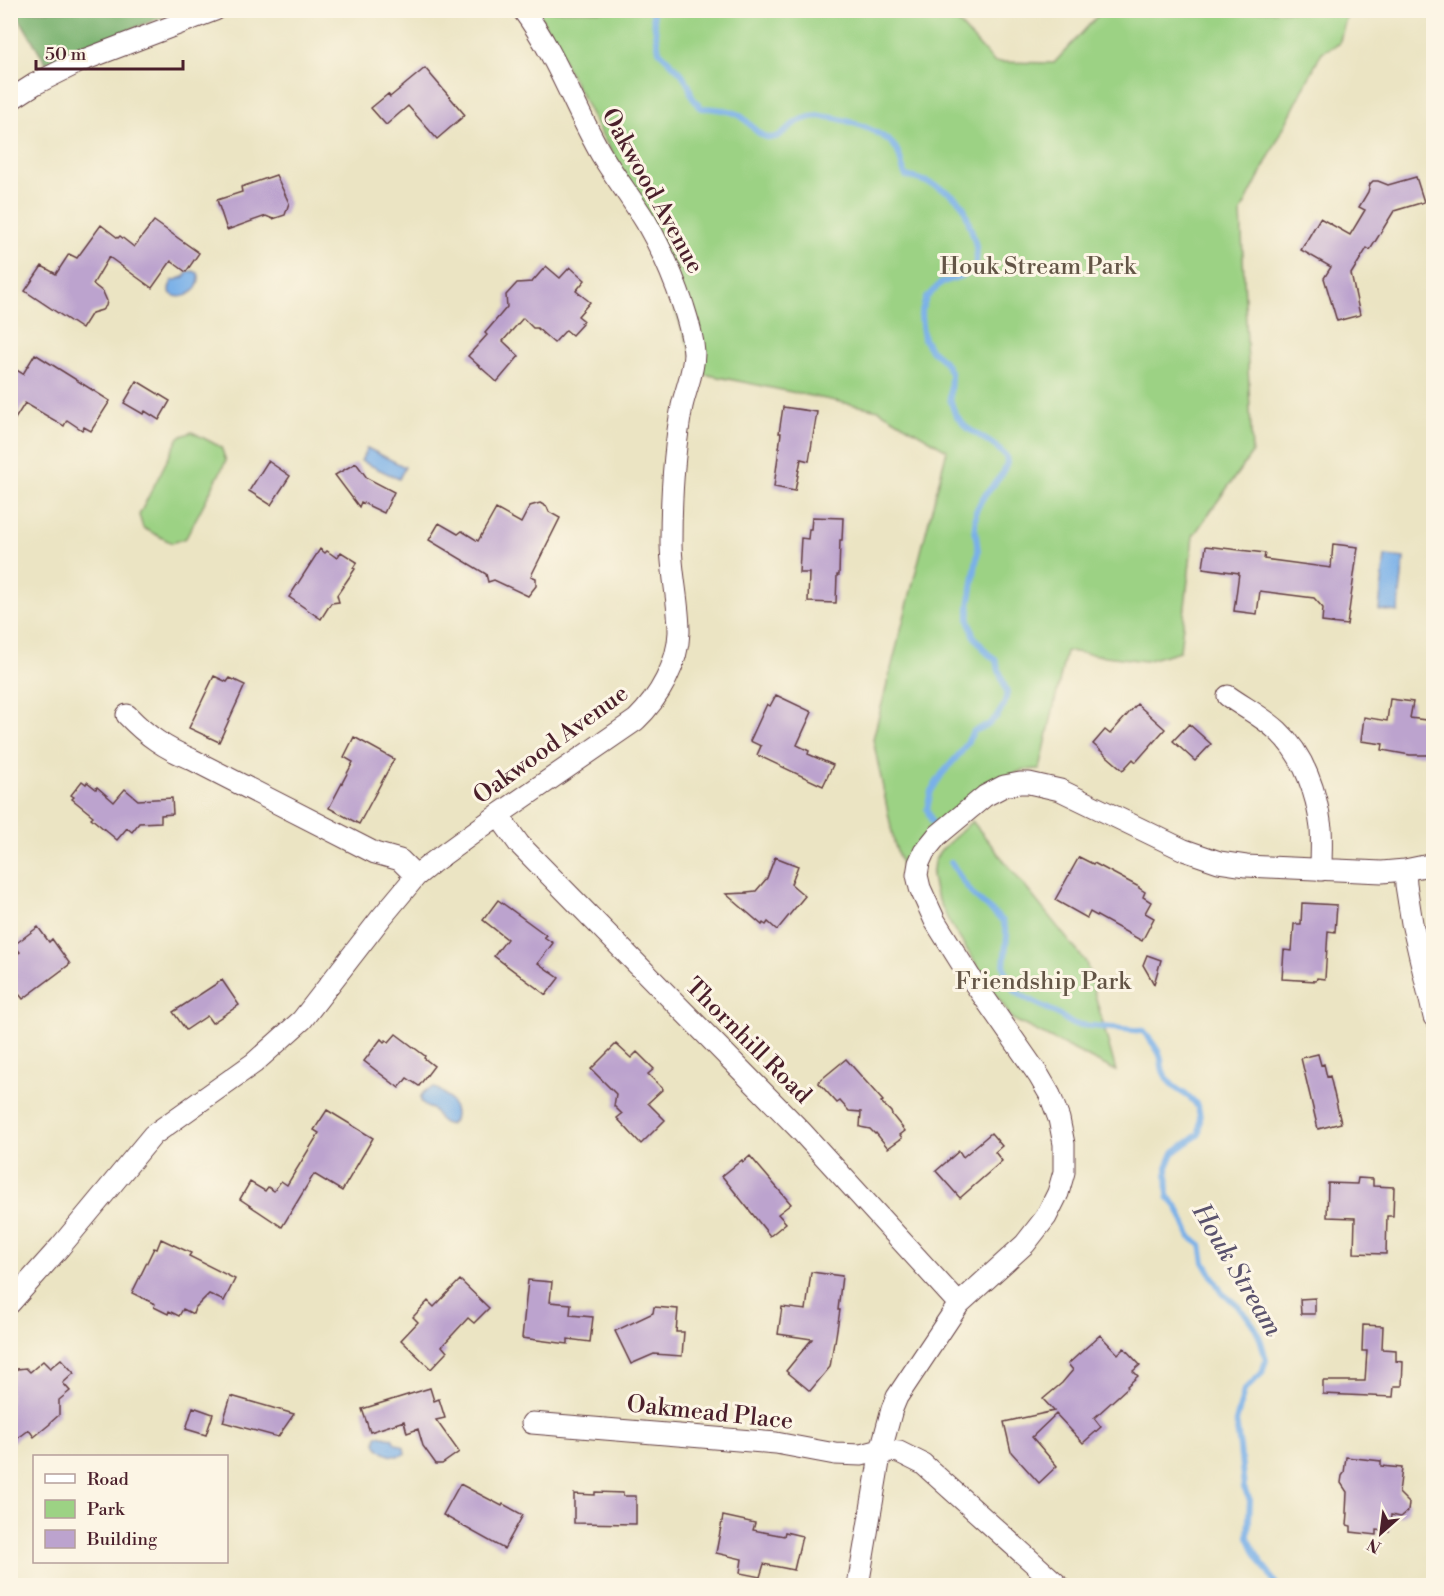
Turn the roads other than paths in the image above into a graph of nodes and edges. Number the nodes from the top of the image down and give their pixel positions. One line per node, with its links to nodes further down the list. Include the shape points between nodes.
1 (215, 10): 3 (street, via 81,61)
2 (523, 10): 6 (street, Oakwood Avenue, via 547,47 601,154 665,257 691,330 694,353 682,405 671,518 679,632 671,669 655,699 636,720)
3 (10, 100)
4 (1228, 696): 8 (street, via 1278,731 1301,760 1317,806)
5 (127, 715): 10 (street, via 154,740 175,752 375,853 400,860)
6 (498, 815): 10 (street, Oakwood Avenue); 13 (street, Thornhill Road, via 519,844 801,1131)
7 (1434, 864): 9 (street)
8 (1322, 870): 9 (street); 13 (street, via 1218,862 1184,850 1060,790 1029,783 1004,786 985,796 937,836 919,862 920,888 934,921 1050,1095 1064,1144 1064,1172 1046,1217 1024,1244)
9 (1404, 870): 11 (street)
10 (416, 876): 12 (street, Oakwood Avenue, via 302,1020 254,1063 153,1135)
11 (1434, 1017)
12 (10, 1303)
13 (959, 1304): 15 (street, via 897,1397)
14 (532, 1423): 15 (street, Oakmead Place, via 776,1443 835,1454 861,1455)
15 (881, 1450): 16 (street); 17 (street, via 899,1452 923,1464)
16 (858, 1586)
17 (1059, 1586)

